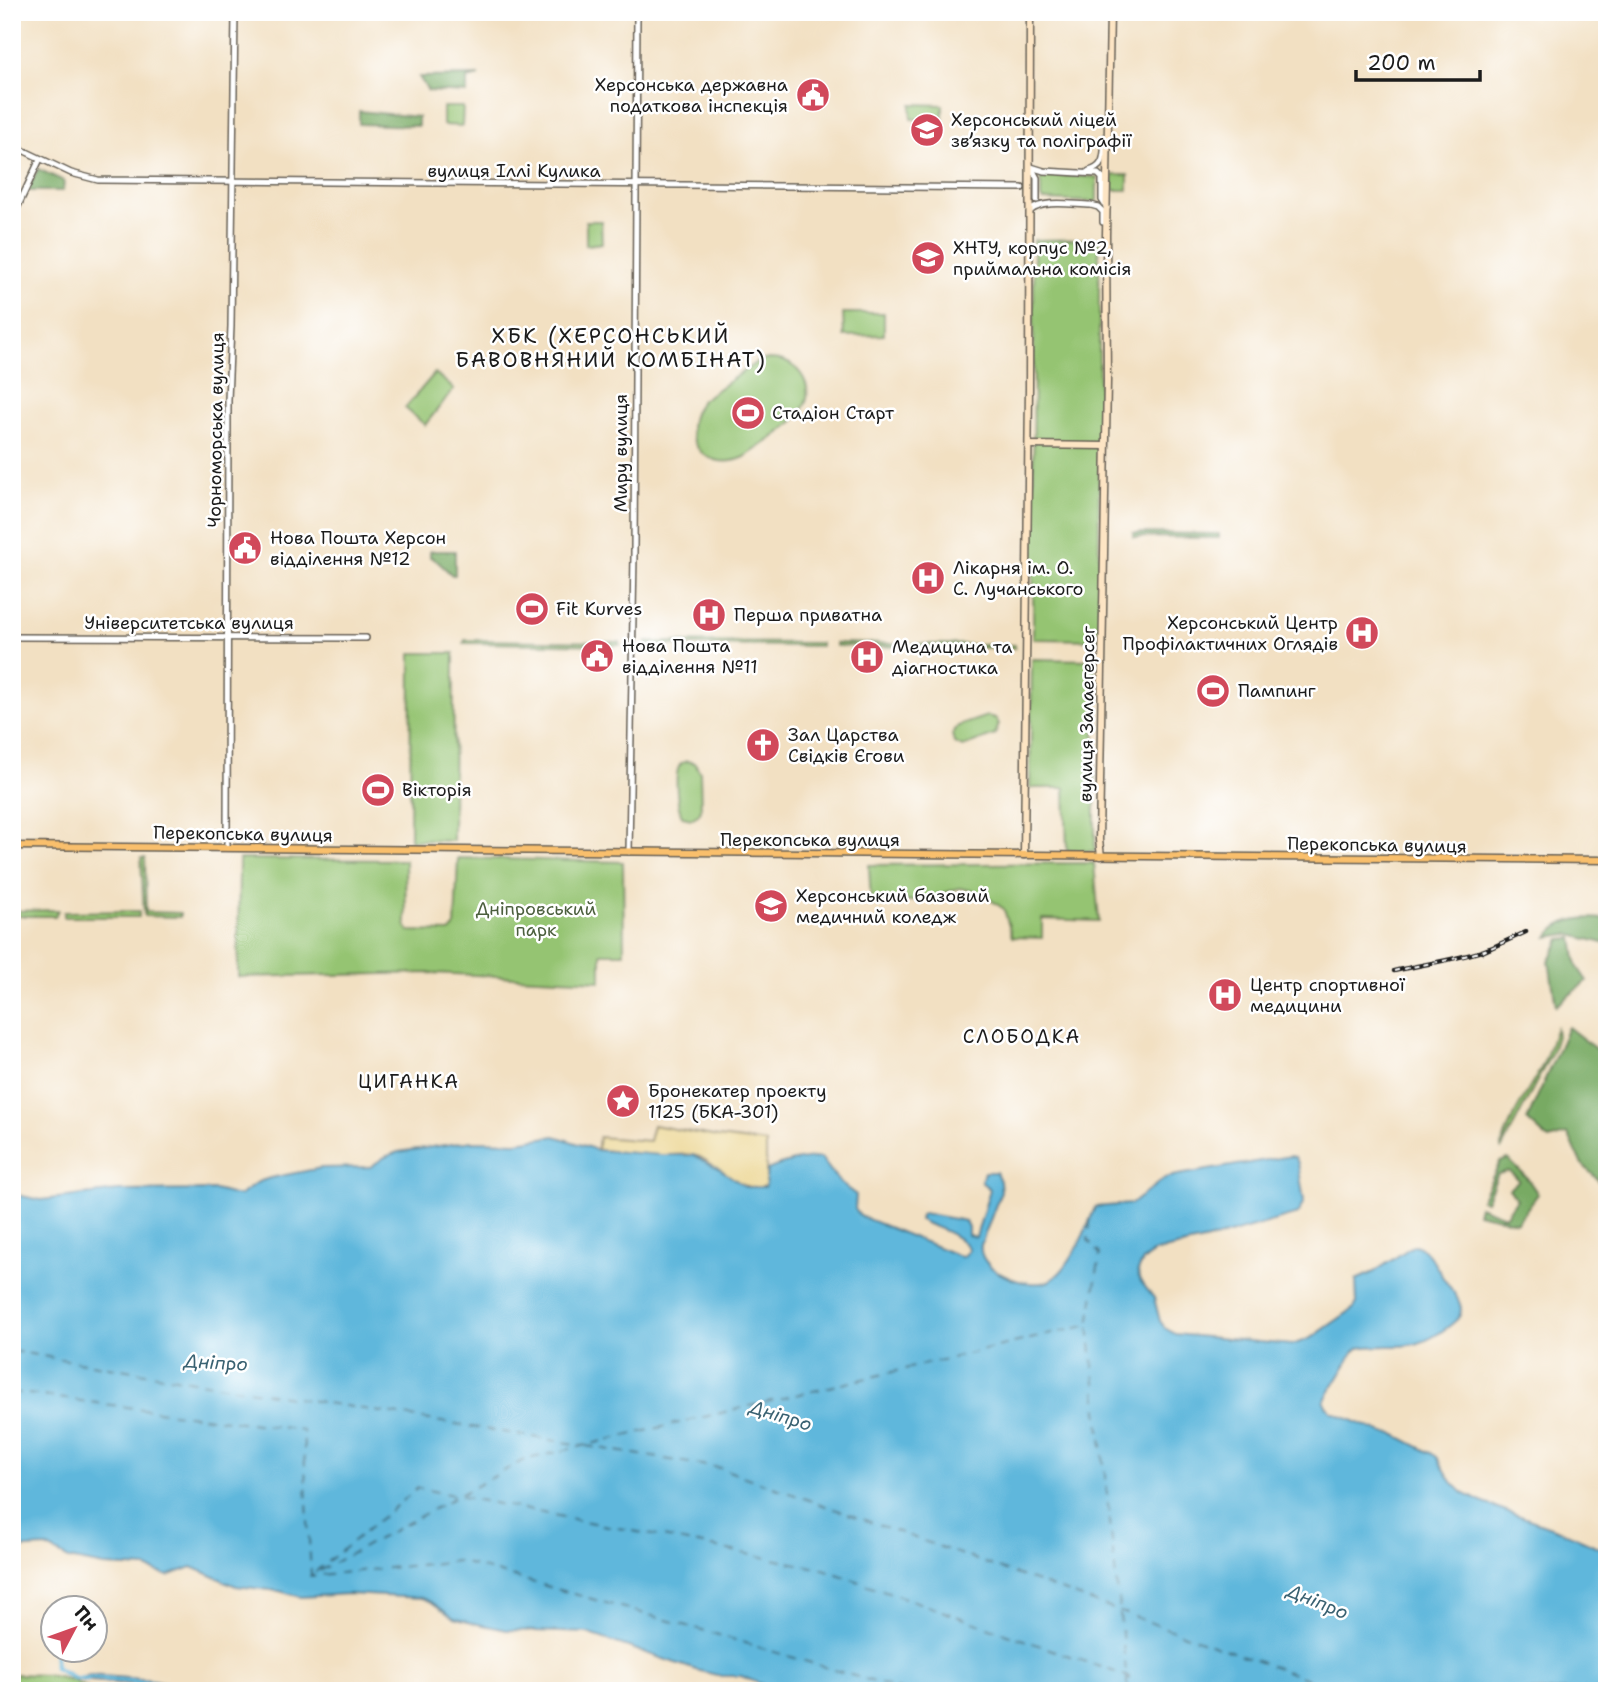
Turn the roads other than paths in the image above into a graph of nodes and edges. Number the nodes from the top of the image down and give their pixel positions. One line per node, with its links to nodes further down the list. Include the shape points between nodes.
1 (235, 12): 12 (street, Чорноморська вулиця)
2 (638, 12): 13 (street, Миру вулиця)
3 (1030, 12): 8 (main road)
4 (1110, 12): 5 (main road)
5 (1108, 131): 10 (street, via 1103,161); 15 (main road, вулиця Залаегерсег)
6 (12, 145): 7 (street, вулиця Іллі Кулика)
7 (40, 159): 12 (street, вулиця Іллі Кулика, via 98,180); 22 (street)
8 (1031, 167): 9 (street); 11 (main road)
9 (1044, 171): 10 (street); 11 (street)
10 (1087, 172): 17 (street, via 1102,178)
11 (1034, 180): 14 (street); 16 (main road)
12 (233, 182): 13 (street, вулиця Іллі Кулика); 26 (street, Чорноморська вулиця)
13 (637, 185): 14 (street, вулиця Іллі Кулика); 31 (street, Миру вулиця)
14 (1022, 188): 16 (street)
15 (1108, 193): 17 (street); 20 (main road, вулиця Залаегерсег)
16 (1034, 197): 18 (street); 21 (main road)
17 (1102, 200): 19 (street); 20 (street)
18 (1045, 204): 19 (street); 21 (street)
19 (1091, 205): 23 (street, via 1103,212)
20 (1108, 209): 23 (main road, вулиця Залаегерсег)
21 (1030, 211): 24 (main road)
22 (12, 219)
23 (1106, 235): 25 (main road, вулиця Залаегерсег)
24 (1029, 445): 25 (main road); 32 (main road)
25 (1105, 446): 33 (main road, вулиця Залаегерсег)
26 (229, 635): 27 (street, Університетська вулиця); 28 (street, Університетська вулиця); 30 (street, Чорноморська вулиця)
27 (12, 637)
28 (366, 638)
29 (12, 846): 30 (main road, Перекопська вулиця)
30 (227, 848): 31 (main road, Перекопська вулиця)
31 (629, 852): 32 (main road, Перекопська вулиця)
32 (1024, 855): 33 (main road, Перекопська вулиця)
33 (1101, 856): 34 (main road, Перекопська вулиця)
34 (1607, 860)

